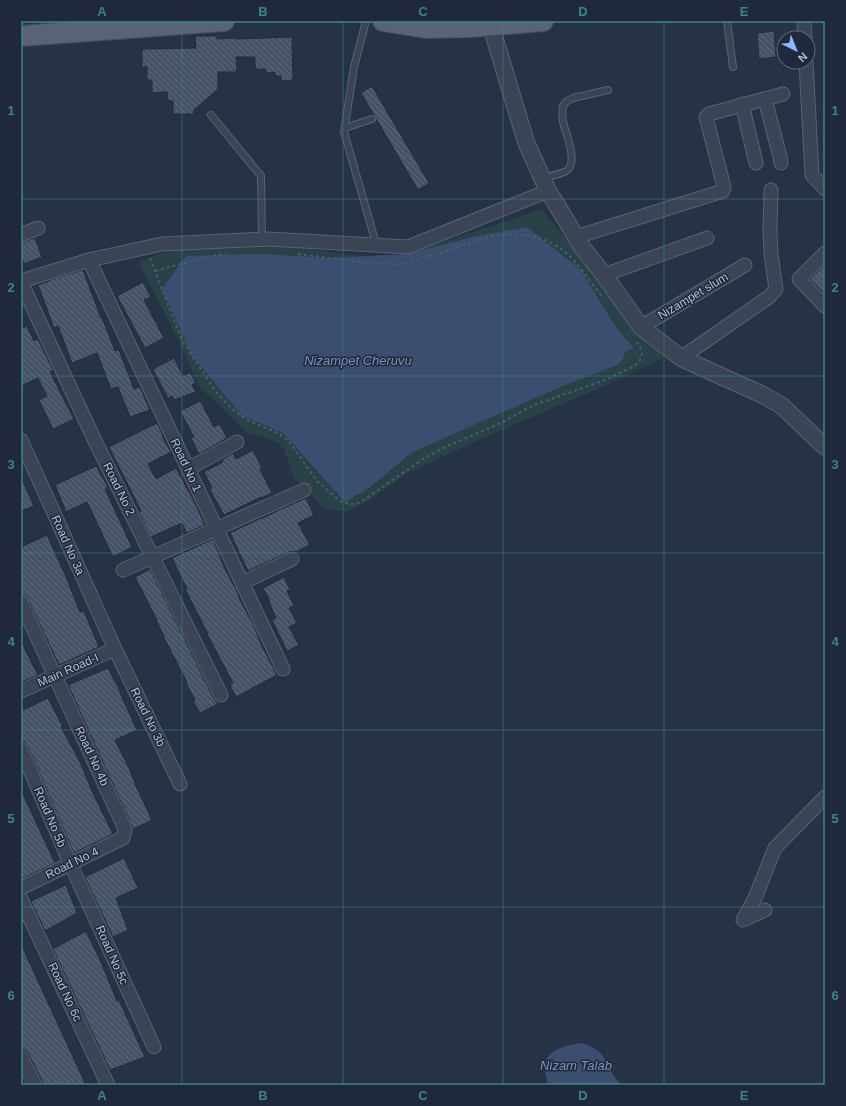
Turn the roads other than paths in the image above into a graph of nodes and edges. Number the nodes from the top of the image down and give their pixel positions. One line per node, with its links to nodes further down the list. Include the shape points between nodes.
1 (120, 21): 9 (main road)
2 (224, 21): 9 (main road)
3 (366, 21): 18 (lane, via 354,67)
4 (383, 21): 7 (main road)
5 (543, 21): 8 (main road)
6 (727, 21): 10 (lane)
7 (412, 23): 8 (main road, via 427,28)
8 (491, 26): 21 (street, via 526,142)
9 (23, 32)
10 (733, 67)
11 (806, 70): 22 (street, via 812,175)
12 (608, 90): 21 (lane, via 573,98 563,106 563,121 572,163 566,171)
13 (783, 94): 14 (street)
14 (765, 99): 15 (street); 20 (street)
15 (742, 104): 19 (street); 26 (street, via 706,117 723,191)
16 (211, 116): 28 (lane, via 261,176)
17 (372, 119): 18 (lane)
18 (345, 128): 29 (lane, via 344,132)
19 (756, 163)
20 (781, 163)
21 (545, 185): 26 (street); 28 (street, via 408,246)
22 (825, 189)
23 (771, 190): 37 (street, via 771,254 776,289 769,297)
24 (38, 228): 25 (street)
25 (21, 235)
26 (576, 237): 33 (street)
27 (707, 238): 33 (street)
28 (262, 240): 31 (street, via 162,244)
29 (375, 240)
30 (825, 253): 35 (street, via 799,279)
31 (89, 260): 34 (street); 41 (street, Road No 1)
32 (745, 265): 36 (street, Nizampet slum)
33 (604, 275): 36 (street)
34 (21, 281): 44 (street, Road No 2)
35 (825, 306)
36 (637, 332): 37 (street)
37 (681, 358): 40 (street, via 782,406)
38 (21, 440): 49 (street, Road No 3a)
39 (237, 442): 41 (street)
40 (825, 447)
41 (188, 469): 43 (street, Road No 1)
42 (304, 490): 43 (street)
43 (217, 529): 44 (street); 47 (street, Road No 1)
44 (152, 557): 46 (street); 53 (street, Road No 2)
45 (292, 559): 47 (street)
46 (123, 570)
47 (242, 583): 50 (street, Road No 1)
48 (21, 602): 51 (street, Road No 4b)
49 (115, 649): 51 (street, Main Road-I); 55 (street, Road No 3b)
50 (283, 669)
51 (54, 676): 52 (street, Main Road-I); 57 (street, Road No 4b, via 125,829)
52 (21, 691)
53 (221, 695)
54 (21, 749): 58 (street, Road No 5b)
55 (180, 784)
56 (825, 797): 61 (street, via 775,848 743,920)
57 (123, 838): 58 (street, Road No 4)
58 (70, 863): 59 (street, Road No 4); 62 (street, Road No 5c)
59 (21, 888)
60 (21, 899): 65 (street, Road No 6c)
61 (764, 910)
62 (154, 1046)
63 (21, 1057): 64 (street)
64 (35, 1085)
65 (108, 1085)

